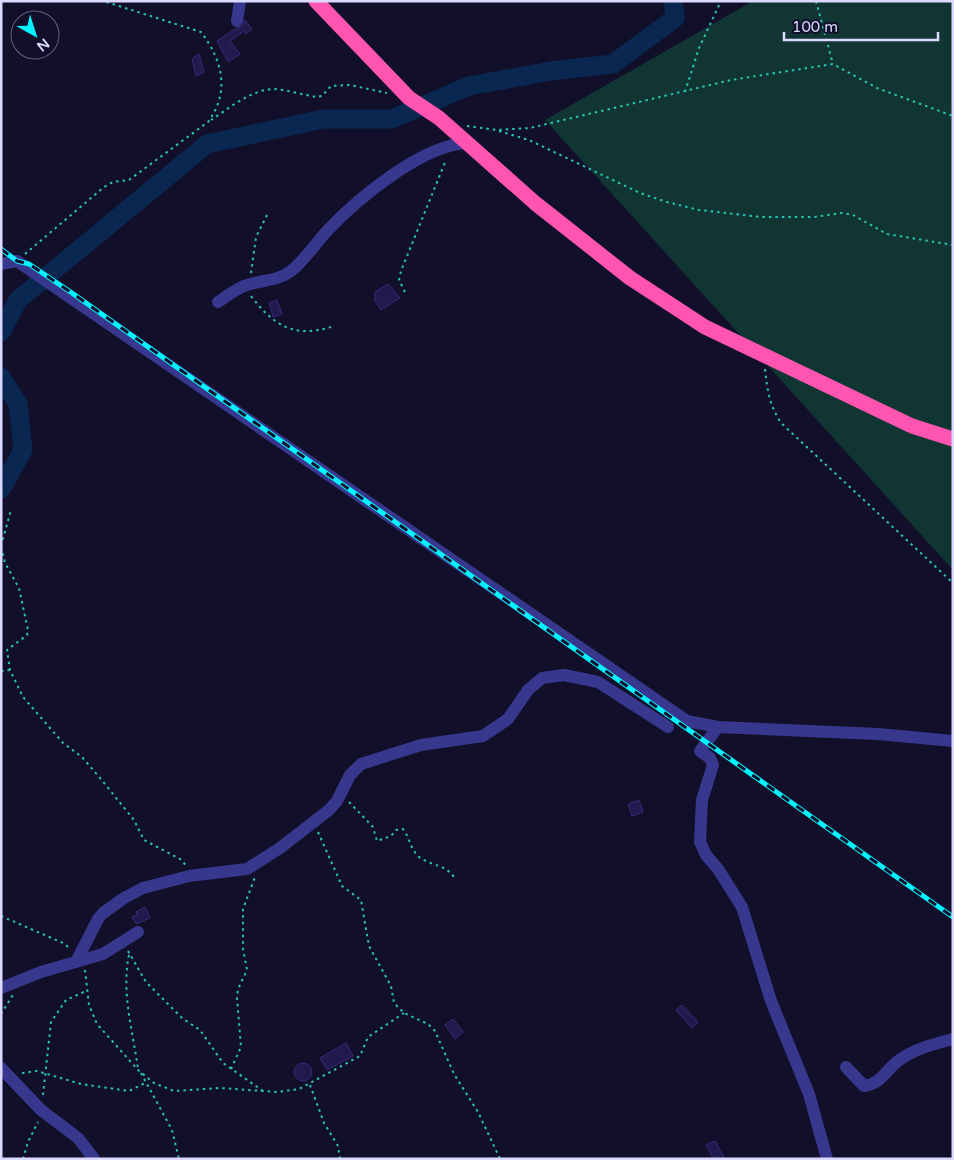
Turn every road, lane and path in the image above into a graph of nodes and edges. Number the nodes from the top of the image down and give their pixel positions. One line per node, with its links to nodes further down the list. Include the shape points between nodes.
1 (103, 1): 12 (path, via 201,32 219,67 223,87 216,111)
2 (240, 1): 6 (street)
3 (316, 1): 9 (highway)
4 (721, 1): 8 (path, via 699,48)
5 (816, 1): 7 (path)
6 (237, 21)
7 (833, 64): 8 (path, via 740,78); 10 (path, via 877,88)
8 (685, 92): 13 (path, via 530,128)
9 (406, 95): 11 (highway); 12 (path, via 340,85 331,86 317,97 266,90)
10 (953, 116)
11 (443, 121): 13 (path); 14 (highway)
12 (208, 122): 18 (path, via 129,180 104,186)
13 (497, 130): 17 (path, via 529,140 640,193 667,202 699,210 762,217 794,218 842,213 854,215 887,234)
14 (467, 143): 15 (street); 24 (highway, via 535,203 630,278 705,327)
15 (450, 145): 20 (street, via 415,162 347,210 290,272); 21 (path, via 434,195 400,271 399,280)
16 (267, 215): 20 (path, via 256,237 254,264)
17 (953, 245)
18 (17, 260): 19 (street); 31 (street, via 687,721)
19 (1, 264)
20 (245, 286): 22 (street); 23 (path, via 285,328 306,332)
21 (405, 292)
22 (218, 302)
23 (331, 327)
24 (762, 354): 25 (highway, via 912,426); 28 (path, via 768,398 781,424)
25 (953, 439)
26 (11, 510): 27 (path)
27 (1, 547): 29 (path, via 5,563 19,588 28,630 27,635 7,650)
28 (953, 583)
29 (10, 670): 30 (path); 37 (path, via 23,697 63,743 82,757 100,778 129,813 144,840 182,860)
30 (1, 671)
31 (718, 726): 33 (street); 62 (street, via 700,751 710,758 713,765 702,800 700,842 742,907 771,1001 809,1094)
32 (668, 727): 34 (street, via 598,682 576,676 551,676 542,678 528,690 508,719 496,728 472,739 421,746 369,760 355,769)
33 (953, 741)
34 (341, 793): 35 (street); 38 (path, via 373,827 377,841 404,828 417,855 443,867)
35 (315, 822): 36 (street); 46 (path, via 342,886 361,900 369,946 390,986 394,1004)
36 (259, 862): 37 (street, via 238,871 221,870); 49 (path, via 243,909 243,949 247,970 237,998 241,1047)
37 (189, 876): 43 (street, via 144,888 111,906 98,919)
38 (454, 877)
39 (1, 916): 43 (path, via 63,943)
40 (138, 932): 41 (street)
41 (124, 942): 42 (path); 43 (street, via 103,954)
42 (129, 955): 49 (path, via 146,982 182,1018 200,1030 215,1053); 50 (path, via 128,1012)
43 (80, 959): 44 (street); 45 (path)
44 (1, 988)
45 (86, 991): 50 (path, via 91,1014 97,1024); 52 (path, via 69,997 54,1016)
46 (404, 1013): 54 (path, via 368,1038 360,1056); 61 (path, via 428,1024 435,1031 454,1074 478,1112)
47 (953, 1039): 48 (street, via 914,1052 874,1085 864,1086)
48 (846, 1067)
49 (231, 1069): 55 (path)
50 (138, 1070): 53 (path); 55 (path, via 154,1083 174,1091 220,1088)
51 (4, 1071): 52 (path); 56 (street)
52 (46, 1073): 53 (path, via 114,1090 129,1091); 56 (path)
53 (147, 1082): 59 (path, via 172,1130)
54 (310, 1085): 55 (path, via 289,1091); 60 (path, via 324,1123 338,1146)
55 (264, 1092)
56 (41, 1110): 57 (path); 58 (street, via 78,1138)
57 (23, 1159)
58 (94, 1159)
59 (179, 1159)
60 (340, 1159)
61 (500, 1159)
62 (827, 1159)

